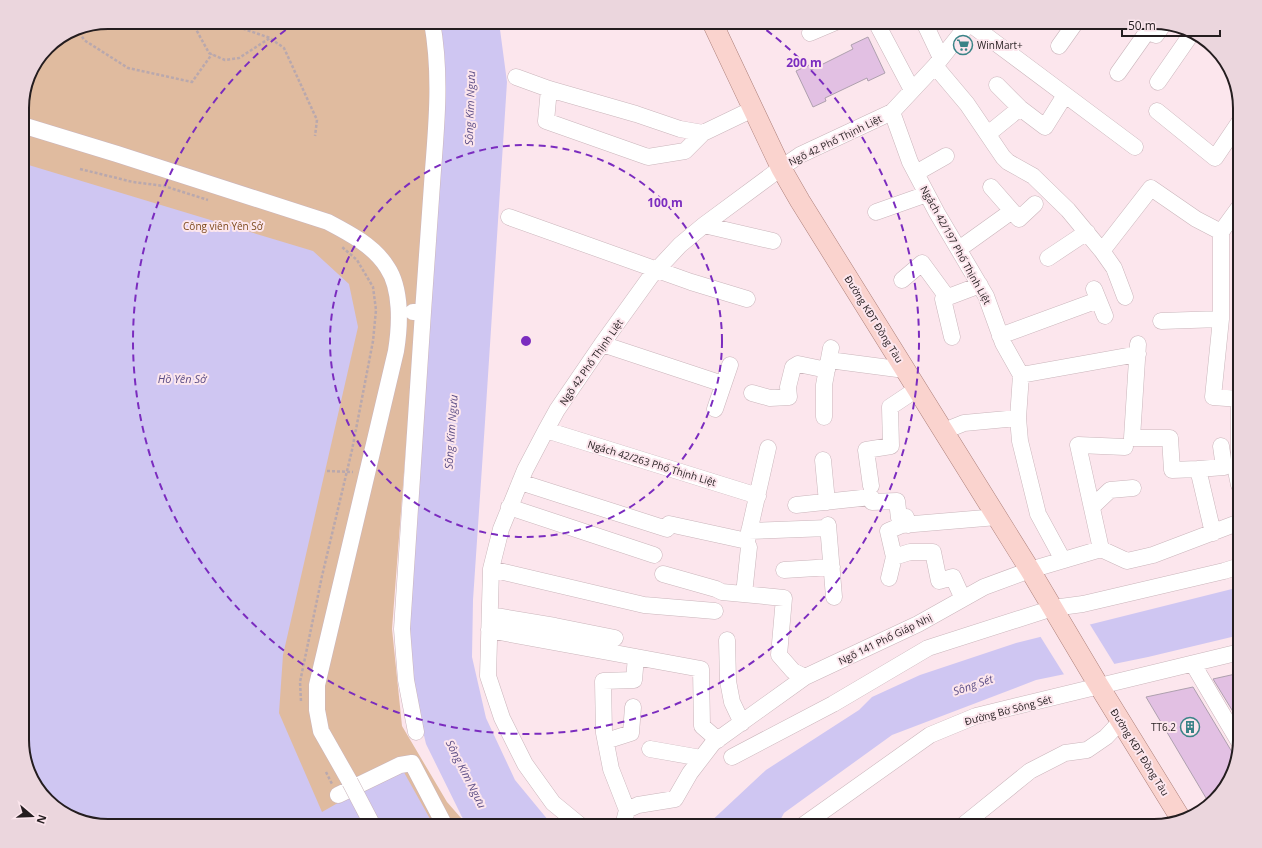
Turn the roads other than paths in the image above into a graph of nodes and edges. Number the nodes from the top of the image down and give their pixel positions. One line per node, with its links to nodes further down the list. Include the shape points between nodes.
1 (433, 29): 54 (street, via 437,69 437,118)
2 (715, 29): 22 (main road, Đường KĐT Đồng Tàu)
3 (819, 29): 10 (street)
4 (880, 29): 19 (street)
5 (926, 29): 13 (street)
6 (964, 29): 13 (street, Ngõ 42 Phố Thịnh Liệt)
7 (977, 29): 20 (street)
8 (1071, 29): 12 (street)
9 (1160, 30): 14 (street, via 1156,35 1147,32)
10 (810, 33)
11 (1190, 37): 16 (street)
12 (1059, 46)
13 (938, 62): 19 (street, Ngõ 42 Phố Thịnh Liệt); 28 (street)
14 (1118, 73)
15 (516, 77): 18 (street)
16 (1158, 82)
17 (997, 86): 21 (street)
18 (549, 89): 27 (street, via 680,129); 27 (street, via 546,121 648,157 685,151)
19 (912, 90): 24 (street, Ngõ 42 Phố Thịnh Liệt)
20 (1065, 95): 21 (street, via 1045,127); 29 (street)
21 (1020, 108): 28 (street)
22 (753, 109): 27 (street); 31 (main road, Đường KĐT Đồng Tàu)
23 (1157, 111): 26 (street, via 1183,142 1215,158)
24 (892, 112): 31 (street, Ngõ 42 Phố Thịnh Liệt, via 800,155); 32 (street, Ngách 42/197 Phố Thịnh Liệt)
25 (29, 127): 53 (street, via 328,222 353,236 387,266 394,281)
26 (1233, 131)
27 (703, 133)
28 (988, 134): 41 (street, via 996,149 1008,162 1034,176)
29 (1135, 147)
30 (946, 156): 32 (street)
31 (781, 168): 40 (street, Ngõ 42 Phố Thịnh Liệt); 63 (main road, Đường KĐT Đồng Tàu)
32 (916, 172): 34 (street, Ngách 42/197 Phố Thịnh Liệt)
33 (991, 187): 36 (street)
34 (927, 194): 37 (street); 44 (street, Ngách 42/197 Phố Thịnh Liệt)
35 (1035, 204): 36 (street, via 1019,219)
36 (1012, 211): 44 (street)
37 (876, 212)
38 (1233, 216): 42 (street)
39 (509, 217): 47 (street)
40 (704, 225): 43 (street); 47 (street, Ngõ 42 Phố Thịnh Liệt, via 680,245)
41 (1087, 232): 45 (street); 46 (street)
42 (1221, 232): 45 (street, via 1196,219 1151,188); 56 (street)
43 (773, 241)
44 (959, 249): 49 (street, Ngách 42/197 Phố Thịnh Liệt)
45 (1102, 251): 50 (street, via 1114,268)
46 (1048, 258)
47 (658, 269): 52 (street); 60 (street, Ngõ 42 Phố Thịnh Liệt)
48 (902, 280): 51 (street, via 922,263)
49 (980, 285): 51 (street); 58 (street, Ngách 42/197 Phố Thịnh Liệt)
50 (1125, 296)
51 (947, 297): 59 (street, via 942,299)
52 (747, 299)
53 (399, 311): 54 (street); 129 (street, bridge, via 397,345 317,685 317,710 321,731)
54 (423, 312): 119 (street, via 402,629 406,680)
55 (1104, 316): 58 (street, via 1096,294)
56 (1221, 319): 57 (street); 68 (street, via 1213,397)
57 (1161, 320)
58 (1000, 336): 64 (street, Ngách 42/197 Phố Thịnh Liệt)
59 (952, 337)
60 (602, 344): 65 (street); 72 (street, Ngõ 42 Phố Thịnh Liệt)
61 (829, 359): 63 (street); 67 (street, via 793,367 788,387 789,397 770,398); 70 (street, via 824,385)
62 (730, 365): 65 (street)
63 (905, 370): 66 (main road, Đường KĐT Đồng Tàu)
64 (1021, 375): 71 (street); 78 (street, via 1138,349 1132,438 1170,438 1172,470)
65 (723, 384): 69 (street)
66 (917, 389): 73 (main road, Đường KĐT Đồng Tàu); 80 (street, via 890,407 891,446 866,450)
67 (752, 393)
68 (1233, 399)
69 (715, 409)
70 (824, 417)
71 (1018, 418): 73 (street, via 964,423); 95 (street, via 1020,440 1038,514)
72 (546, 430): 79 (street, Ngõ 42 Phố Thịnh Liệt); 82 (street, Ngách 42/263 Phố Thịnh Liệt)
73 (944, 431): 87 (main road, Đường KĐT Đồng Tàu)
74 (1221, 446): 78 (street, via 1224,467)
75 (1125, 447): 86 (street, via 1078,446)
76 (768, 448): 82 (street)
77 (823, 460): 83 (street)
78 (1198, 469): 90 (street)
79 (520, 482): 85 (street, Ngõ 42 Phố Thịnh Liệt); 91 (street, via 668,526)
80 (871, 486)
81 (1133, 488): 86 (street, via 1110,490)
82 (758, 496): 91 (street)
83 (827, 502): 84 (street); 88 (street, via 871,497 872,502 897,501 899,518 906,517)
84 (796, 505)
85 (509, 507): 93 (street); 98 (street, Ngõ 42 Phố Thịnh Liệt)
86 (1092, 507): 92 (street)
87 (997, 517): 88 (street); 100 (main road, Đường KĐT Đồng Tàu)
88 (905, 525): 94 (street, via 888,531)
89 (1233, 525): 90 (street)
90 (1213, 533): 92 (street, via 1153,555 1127,561)
91 (748, 540): 96 (street, via 828,526); 104 (street)
92 (1101, 549): 95 (street, Ngõ 141 Phố Giáp Nhị)
93 (654, 555)
94 (894, 557): 102 (street); 106 (street, via 910,552 933,552 939,581 953,577)
95 (1063, 560): 100 (street, Ngõ 141 Phố Giáp Nhị)
96 (832, 567): 99 (street); 105 (street)
97 (1233, 568): 107 (street, via 1082,604)
98 (492, 569): 103 (street, via 644,605 715,616); 108 (street, Ngõ 42 Phố Thịnh Liệt)
99 (784, 570)
100 (1030, 570): 106 (street, Ngõ 141 Phố Giáp Nhị, via 984,587); 107 (main road, Đường KĐT Đồng Tàu)
101 (663, 574): 103 (street)
102 (890, 578)
103 (716, 589): 104 (street)
104 (744, 594): 114 (street, via 784,598 779,655 793,671)
105 (834, 597)
106 (963, 598): 114 (street, Ngõ 141 Phố Giáp Nhị, via 918,624)
107 (1053, 608): 115 (main road, Đường KĐT Đồng Tàu); 125 (street, via 928,648 833,704)
108 (490, 623): 109 (street, via 555,626); 112 (street); 131 (street, Ngõ 42 Phố Thịnh Liệt, via 488,676 502,718 525,764 553,803)
109 (615, 638)
110 (727, 640): 118 (street, via 728,681 732,702)
111 (1233, 654): 113 (street, Đường Bờ Sông Sét)
112 (636, 657): 121 (street, via 701,669 702,726); 122 (street, via 634,680 603,680)
113 (1193, 664): 115 (street, Đường Bờ Sông Sét); 120 (street)
114 (805, 677): 118 (street, Ngõ 141 Phố Giáp Nhị)
115 (1096, 682): 117 (main road, Đường KĐT Đồng Tàu); 133 (street, Đường Bờ Sông Sét, via 976,716 930,735)
116 (633, 706): 122 (street, via 630,733)
117 (1121, 721): 128 (main road, Đường KĐT Đồng Tàu); 134 (street, via 1106,737 1087,750 1065,753 1030,772)
118 (742, 723): 121 (street, Ngõ 141 Phố Giáp Nhị)
119 (416, 732)
120 (1233, 732)
121 (718, 740): 124 (street, Ngõ 141 Phố Giáp Nhị)
122 (606, 741): 127 (street, via 611,769)
123 (650, 749): 124 (street)
124 (701, 758): 127 (street, Ngõ 141 Phố Giáp Nhị, via 675,799 638,805)
125 (732, 758)
126 (338, 796): 130 (street, via 400,764 412,763)
127 (627, 810): 132 (street)
128 (1178, 815)
129 (369, 819)
130 (441, 819)
131 (572, 819)
132 (626, 819)
133 (812, 819)
134 (971, 819)

